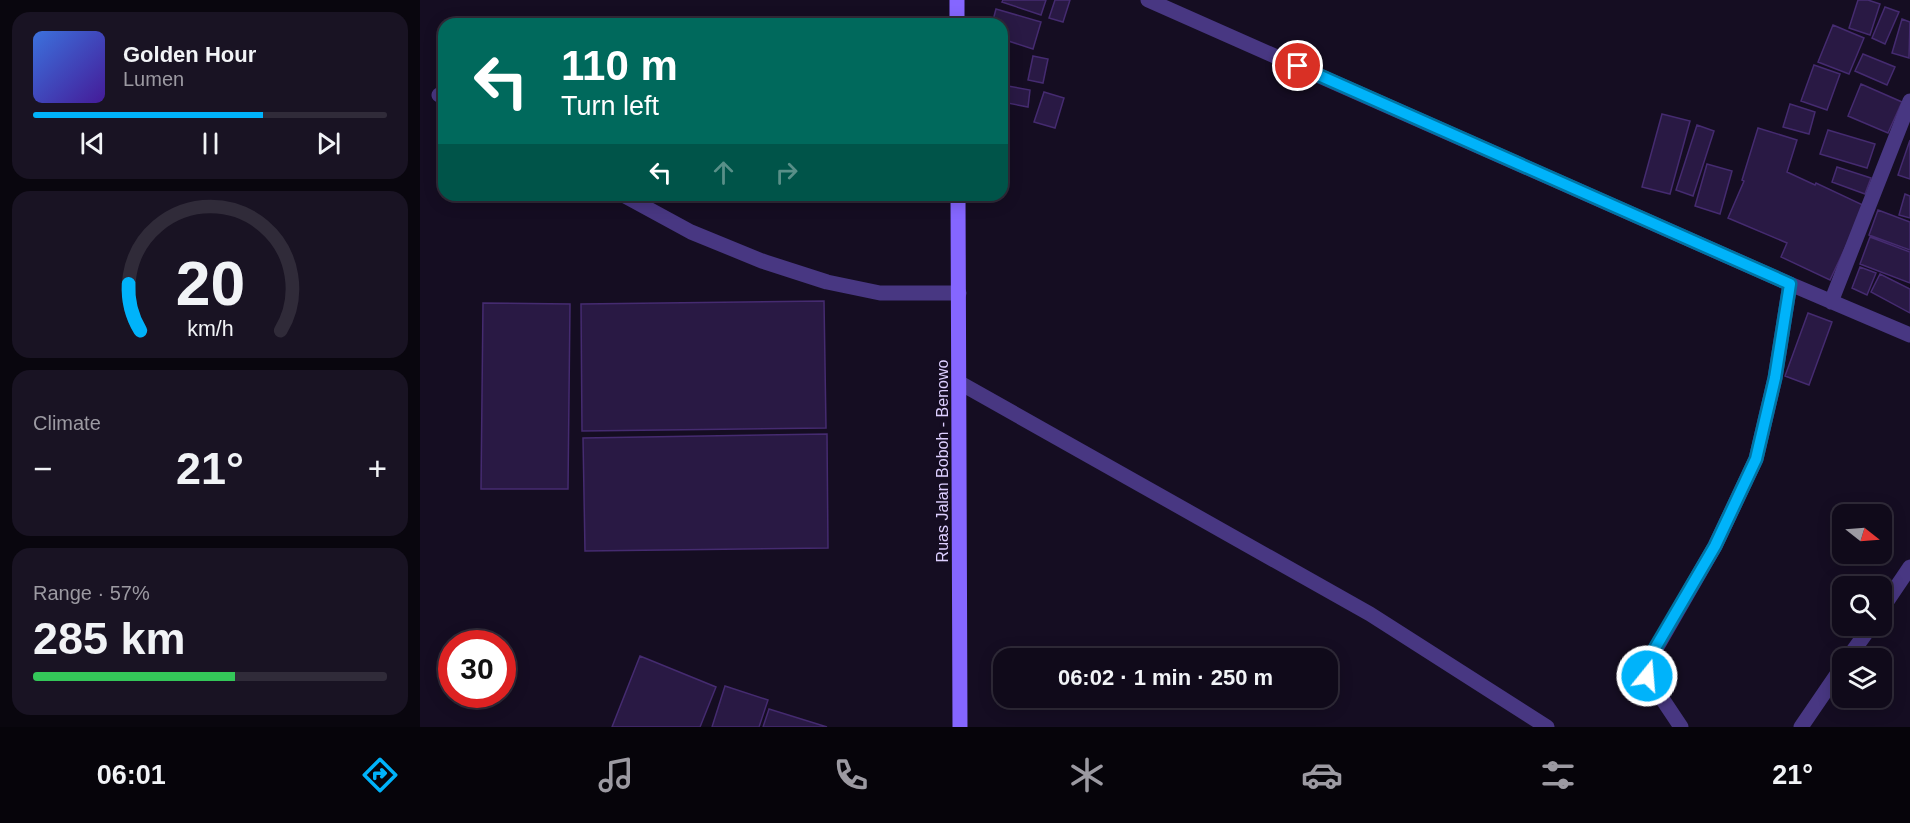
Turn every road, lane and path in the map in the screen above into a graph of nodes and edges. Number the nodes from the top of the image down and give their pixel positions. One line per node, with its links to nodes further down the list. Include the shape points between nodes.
1 (957, 0): 3 (main road)
2 (1148, 0): 7 (street)
3 (957, 18)
4 (1910, 101): 9 (street)
5 (634, 201): 8 (street, via 691,232 827,282 887,294)
6 (958, 201): 8 (main road, Ruas Jalan Boboh - Benowo)
7 (1790, 284): 9 (street); 17 (street, via 1775,378 1756,459 1715,546 1646,666 1647,676)
8 (959, 293): 11 (main road, Ruas Jalan Boboh - Benowo)
9 (1832, 302): 10 (street)
10 (1910, 334)
11 (960, 383): 15 (main road, Ruas Jalan Boboh - Benowo); 16 (street, via 1370,614)
12 (1910, 567): 13 (street)
13 (1892, 594)
14 (1832, 682): 18 (street)
15 (960, 727)
16 (1547, 727)
17 (1681, 727)
18 (1801, 727)

